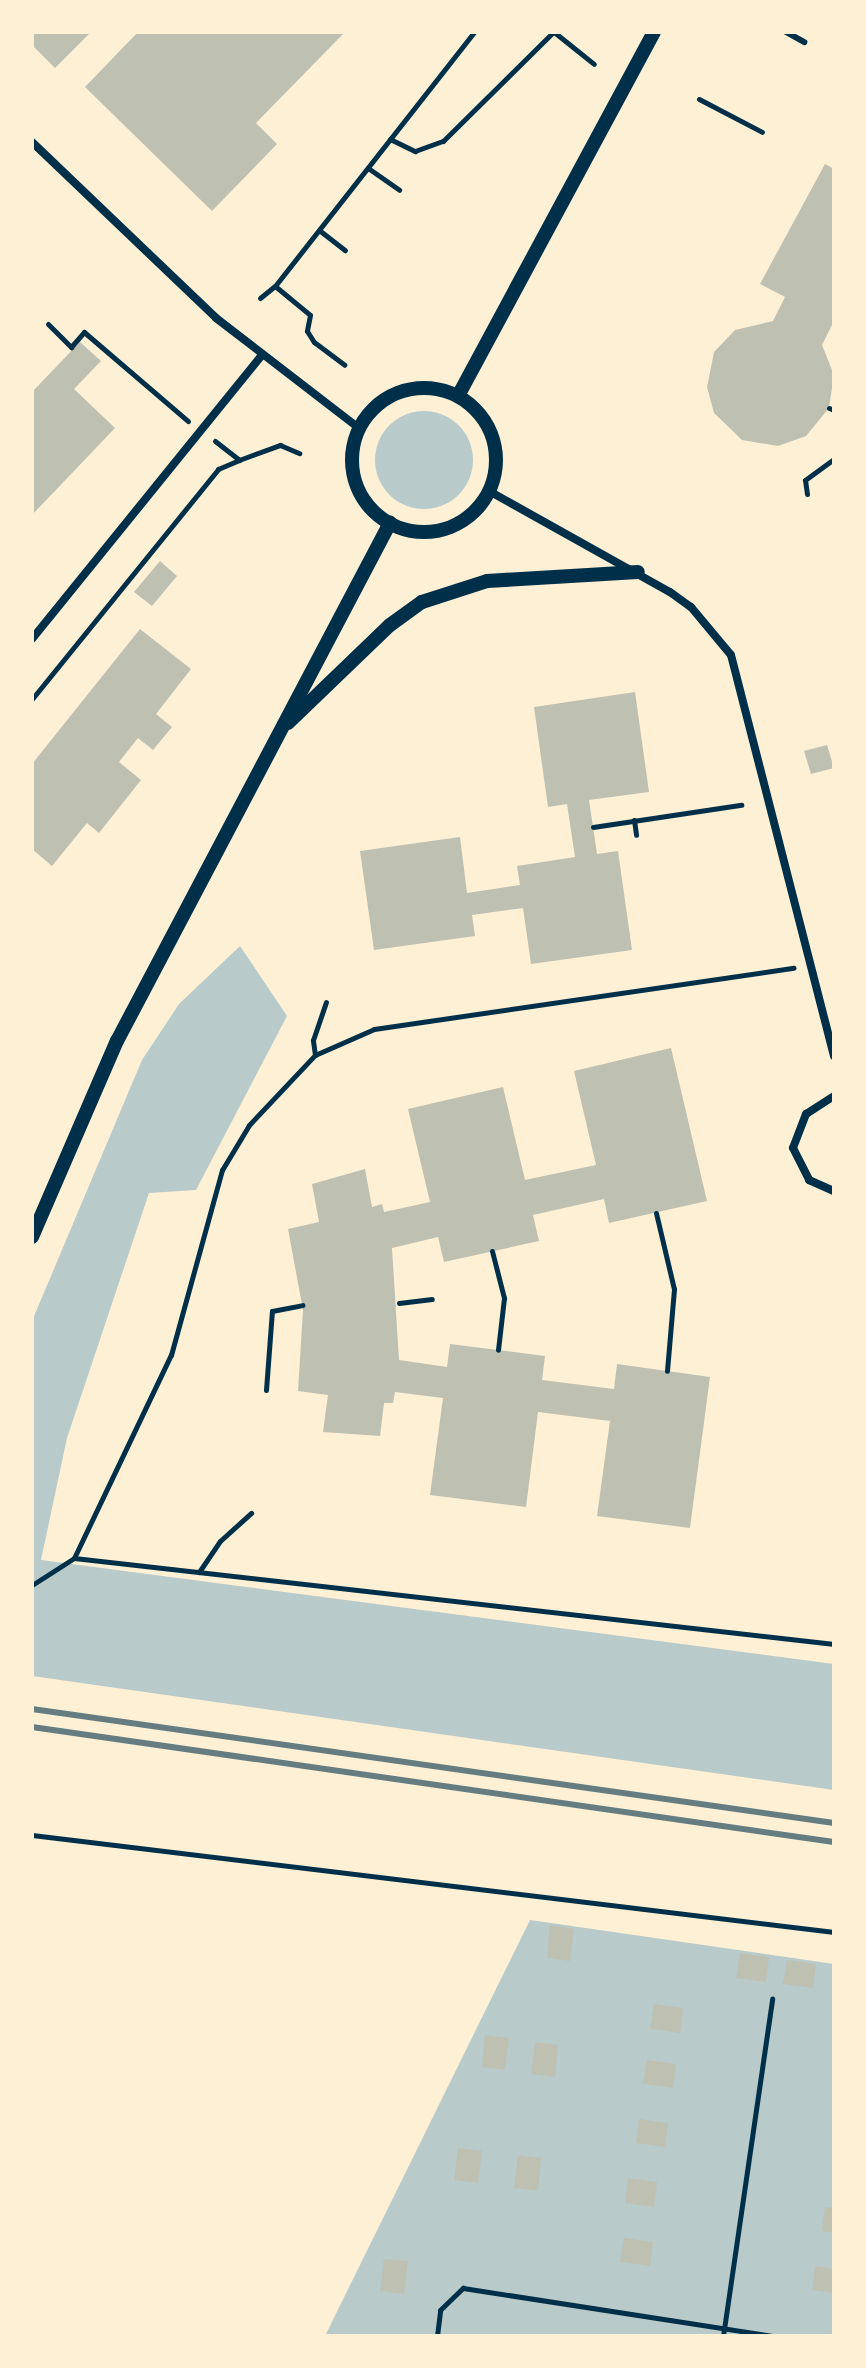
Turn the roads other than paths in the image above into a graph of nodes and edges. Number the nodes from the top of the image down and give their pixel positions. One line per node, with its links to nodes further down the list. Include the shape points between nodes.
1 (654, 32): 6 (street)
2 (786, 32): 3 (lane)
3 (804, 42)
4 (32, 142): 5 (street)
5 (261, 356): 7 (street); 11 (street)
6 (458, 396): 7 (street, via 421,388 402,391 377,406); 8 (street, via 485,421 493,438 496,456)
7 (359, 428): 9 (street, via 352,464 355,481 363,498)
8 (489, 491): 9 (street, via 478,507 446,528 417,531); 10 (street)
9 (390, 523): 12 (street)
10 (638, 572): 12 (street, via 487,581 422,602 390,625); 13 (street, via 691,607 731,655)
11 (32, 639)
12 (279, 731): 16 (street, via 117,1041)
13 (834, 1056)
14 (834, 1096): 15 (street, via 806,1114 793,1148 809,1180)
15 (834, 1191)
16 (32, 1237)

